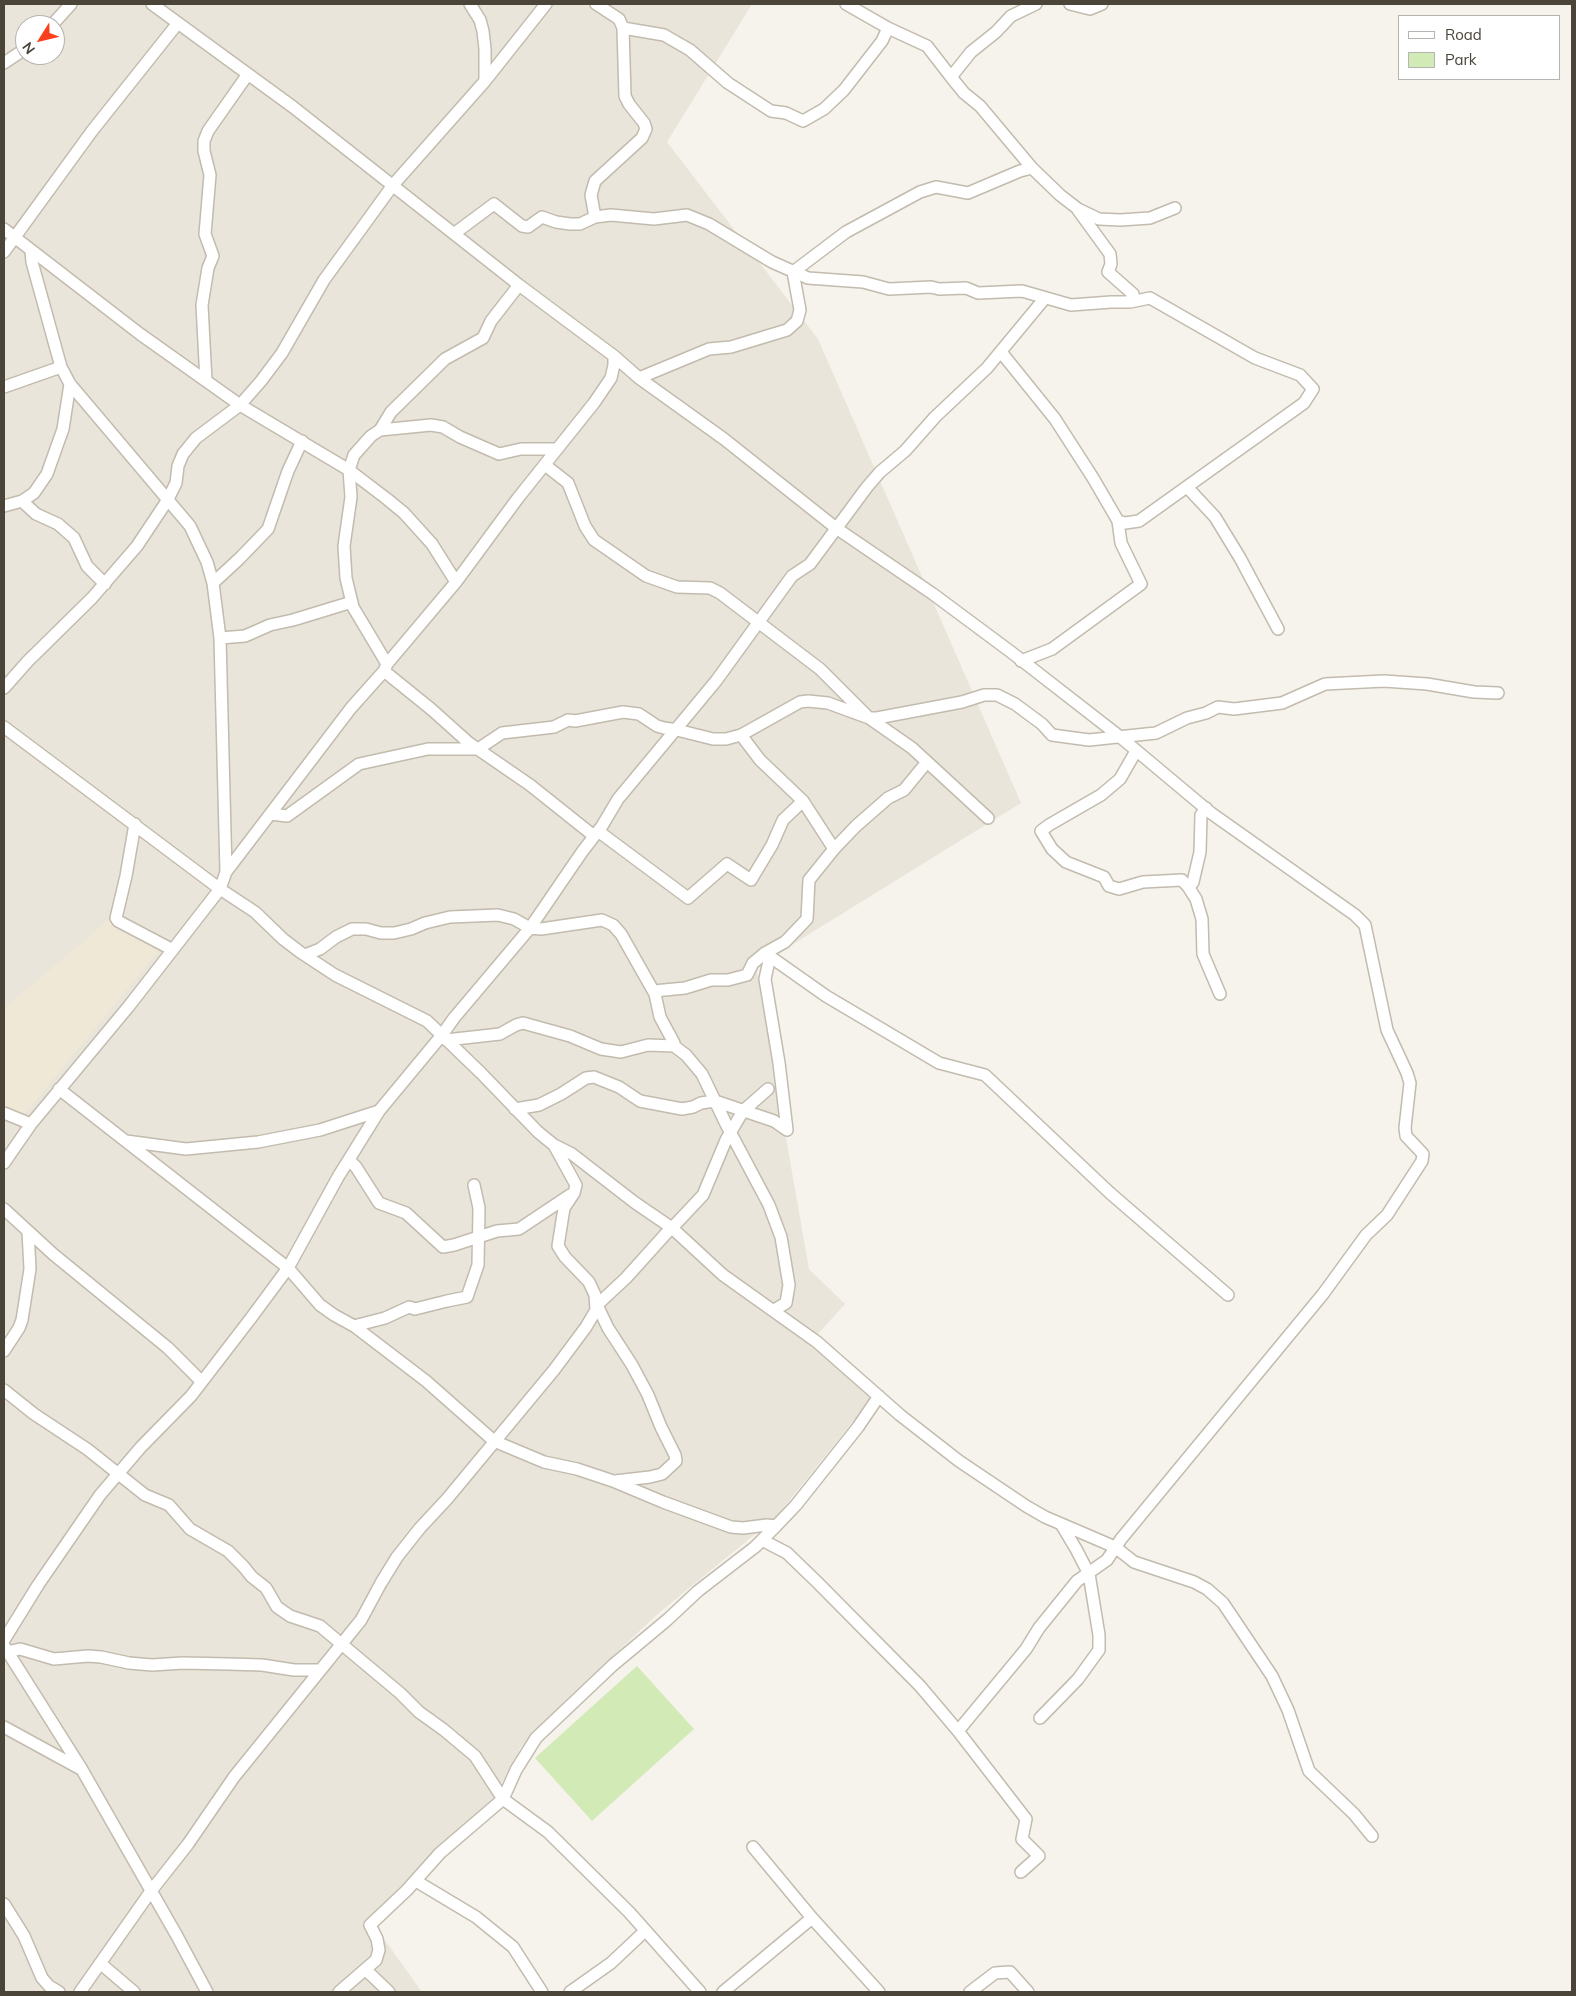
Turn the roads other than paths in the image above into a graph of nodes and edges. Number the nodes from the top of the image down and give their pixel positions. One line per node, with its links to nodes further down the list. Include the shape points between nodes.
1 (71, 4): 10 (street)
2 (152, 4): 11 (street)
3 (470, 4): 18 (street, via 483,31)
4 (546, 4): 18 (street)
5 (596, 4): 12 (street, via 619,19)
6 (846, 4): 13 (street)
7 (1036, 4): 17 (street, via 1011,16 971,52)
8 (1070, 4): 9 (street, via 1090,9)
9 (1102, 4)
10 (61, 15)
11 (178, 23): 16 (street); 26 (street, via 92,131)
12 (623, 28): 13 (street, via 664,35 690,50 728,84 771,111 786,113 803,121 824,109 844,90 882,41); 23 (street, via 625,96 644,123 645,133 595,181 591,195)
13 (888, 28): 17 (street, via 927,46)
14 (15, 56): 15 (street)
15 (4, 63)
16 (248, 74): 20 (street); 37 (street, via 204,141 210,182 205,234 212,256 202,305)
17 (950, 77): 19 (street, via 980,106)
18 (485, 81): 20 (street)
19 (1032, 168): 22 (street); 29 (street, via 968,193 936,187 920,192 846,232)
20 (393, 185): 25 (street); 40 (street, via 324,280 282,353)
21 (1175, 208): 22 (street, via 1150,218 1120,220 1099,218)
22 (1078, 209): 32 (street, via 1110,254 1108,272 1133,294)
23 (596, 217): 25 (street, via 580,224 570,224 542,217 528,227 522,226 494,204); 29 (street, via 654,219 687,215)
24 (4, 228): 26 (street)
25 (455, 233): 30 (street)
26 (15, 238): 27 (street); 28 (street)
27 (31, 251): 35 (street); 37 (street)
28 (4, 252)
29 (793, 272): 31 (street, via 808,278 863,282 889,289 966,288 978,293 1022,291); 36 (street, via 800,310 797,321 788,330 739,345 709,349)
30 (518, 285): 34 (street); 41 (street, via 491,321 483,338 445,359 391,412)
31 (1045, 298): 32 (street, via 1071,306); 33 (street)
32 (1130, 302): 46 (street, via 1150,298 1255,358 1300,375 1313,389 1304,403)
33 (1001, 352): 50 (street, via 1055,419); 51 (street, via 935,417 906,451 880,472)
34 (614, 356): 36 (street); 43 (street, via 608,384)
35 (61, 367): 38 (street); 39 (street)
36 (640, 378): 51 (street, via 724,439)
37 (206, 381): 40 (street)
38 (70, 384): 47 (street, via 63,429 47,474 34,493); 48 (street)
39 (4, 387)
40 (240, 405): 42 (street); 48 (street, via 196,438 183,454 176,483)
41 (380, 430): 43 (street, via 440,426 500,454); 45 (street, via 354,455)
42 (302, 441): 45 (street); 53 (street, via 268,529)
43 (557, 449): 44 (street)
44 (545, 466): 52 (street); 56 (street, via 568,484 594,540 635,569 662,582 677,587 715,589)
45 (349, 470): 52 (street, via 404,513 432,544); 55 (street, via 351,497 344,546 346,578)
46 (1187, 487): 50 (street, via 1139,521 1126,524); 57 (street, via 1215,517)
47 (22, 501): 49 (street); 54 (street, via 74,538 87,566)
48 (167, 501): 53 (street, via 190,526); 54 (street, via 137,546)
49 (4, 506)
50 (1118, 521): 59 (street, via 1121,542 1141,584 1052,648)
51 (836, 528): 56 (street, via 810,564 792,576); 59 (street, via 933,594)
52 (456, 582): 60 (street)
53 (213, 583): 58 (street)
54 (105, 584): 61 (street)
55 (352, 602): 58 (street, via 270,625 245,636); 60 (street)
56 (760, 622): 63 (street, via 820,669); 65 (street)
57 (1278, 629)
58 (220, 638): 78 (street)
59 (1021, 661): 67 (street)
60 (386, 668): 68 (street); 73 (street, via 351,708)
61 (4, 688)
62 (1498, 693): 67 (street, via 1384,681 1325,684 1282,703 1218,707 1156,732)
63 (869, 718): 66 (street, via 808,701 790,706); 67 (street, via 991,695 1015,704 1052,735 1089,740); 70 (street)
64 (4, 727): 75 (street)
65 (677, 730): 66 (street, via 726,740); 68 (street, via 657,726 639,714 623,712 575,722 568,720 554,727 502,732); 76 (street, via 618,799)
66 (741, 735): 71 (street, via 760,760)
67 (1119, 736): 69 (street)
68 (478, 749): 73 (street, via 428,750 359,764 287,816); 76 (street)
69 (1136, 751): 72 (street); 79 (street, via 1120,779 1101,795 1041,831 1052,849 1066,862 1104,877 1109,886 1119,889 1143,882 1182,880)
70 (927, 762): 74 (street); 77 (street, via 904,790 888,798)
71 (803, 801): 76 (street, via 783,820 751,880 727,864 688,898); 77 (street)
72 (1206, 808): 79 (street, via 1200,815 1200,852); 123 (street, via 1361,920 1384,1020 1410,1084 1406,1136 1423,1154 1422,1161 1387,1215 1366,1235 1323,1294)
73 (271, 814): 78 (street)
74 (988, 818)
75 (135, 824): 80 (street); 82 (street, via 116,918 118,922)
76 (596, 834): 81 (street)
77 (834, 849): 83 (street, via 809,880 807,919)
78 (226, 872): 80 (street)
79 (1189, 888): 86 (street, via 1202,919 1203,954)
80 (220, 889): 82 (street); 84 (street, via 255,912)
81 (530, 928): 84 (street, via 498,915 450,917 394,933 352,929); 85 (street, via 542,930 602,920 608,922 621,934); 87 (street, via 454,1018)
82 (173, 950): 89 (street)
83 (768, 954): 85 (street, via 754,962 747,975); 94 (street, via 765,978 787,1130 774,1121); 109 (street, via 826,996 939,1063 985,1075 1110,1193)
84 (305, 955): 87 (street, via 335,975 426,1021)
85 (654, 991): 88 (street, via 660,1017)
86 (1220, 994)
87 (444, 1037): 88 (street, via 500,1034 523,1023 616,1052 648,1045); 92 (street); 93 (street)
88 (674, 1046): 91 (street, via 702,1074)
89 (59, 1089): 96 (street); 98 (street)
90 (768, 1089): 94 (street)
91 (715, 1101): 92 (street, via 682,1109 667,1107 640,1101 619,1086 594,1077 586,1078 540,1105); 94 (street); 97 (street)
92 (515, 1109): 99 (street)
93 (379, 1111): 98 (street, via 320,1130 258,1142 186,1149); 100 (street)
94 (743, 1111): 97 (street)
95 (4, 1113): 96 (street)
96 (31, 1124): 101 (street)
97 (730, 1132): 105 (street, via 703,1194); 111 (street, via 770,1205 782,1237 789,1285 786,1303)
98 (124, 1141): 108 (street)
99 (554, 1145): 103 (street, via 575,1182); 105 (street, via 572,1154)
100 (349, 1160): 107 (street, via 379,1203 406,1213 439,1245 446,1247); 108 (street)
101 (4, 1163)
102 (474, 1185): 107 (street)
103 (574, 1193): 107 (street, via 519,1229); 110 (street, via 564,1208 558,1246 589,1282)
104 (4, 1209): 106 (street)
105 (672, 1228): 110 (street); 111 (street, via 723,1275)
106 (28, 1231): 113 (street, via 30,1269 22,1320); 114 (street, via 168,1348)
107 (480, 1237): 112 (street, via 478,1265 468,1298 446,1300 415,1309 409,1307 385,1318)
108 (288, 1268): 112 (street, via 320,1305); 114 (street)
109 (1228, 1295)
110 (597, 1305): 117 (street, via 560,1364); 119 (street, via 648,1395 676,1461 662,1474)
111 (774, 1310): 116 (street)
112 (354, 1326): 117 (street, via 426,1381)
113 (4, 1351)
114 (201, 1381): 118 (street, via 191,1396)
115 (4, 1390): 118 (street)
116 (879, 1396): 120 (street, via 959,1461 1026,1506); 121 (street, via 819,1477)
117 (494, 1440): 119 (street, via 544,1462); 125 (street, via 397,1557 361,1620)
118 (118, 1474): 125 (street, via 145,1496 169,1505 190,1529 228,1551 266,1588 277,1607 290,1616 320,1626); 126 (street, via 38,1585)
119 (613, 1481): 121 (street, via 731,1527)
120 (1060, 1524): 123 (street); 124 (street)
121 (776, 1526): 122 (street)
122 (762, 1540): 130 (street, via 787,1553 818,1583 909,1675); 132 (street, via 612,1665 536,1738 516,1770)
123 (1115, 1547): 124 (street, via 1107,1560); 133 (street, via 1134,1562 1194,1582 1223,1603 1272,1676 1309,1771)
124 (1089, 1574): 128 (street, via 1099,1650 1078,1680); 130 (street, via 1077,1581 1064,1596 1026,1650)
125 (340, 1645): 127 (street); 132 (street, via 474,1756)
126 (5, 1647): 127 (street, via 54,1659 88,1656 152,1666 228,1664); 131 (street)
127 (319, 1670): 137 (street, via 234,1777)
128 (1040, 1718)
129 (4, 1728): 131 (street)
130 (958, 1731): 135 (street, via 1026,1819 1022,1839 1039,1856)
131 (80, 1768): 137 (street)
132 (504, 1799): 136 (street, via 440,1853); 140 (street, via 548,1832)
133 (1372, 1836)
134 (753, 1847): 139 (street)
135 (1022, 1872)
136 (416, 1881): 142 (street, via 370,1925 379,1950 376,1960); 149 (street, via 476,1917 513,1947)
137 (151, 1891): 141 (street); 146 (street)
138 (4, 1904): 143 (street, via 24,1936 42,1978)
139 (812, 1918): 152 (street); 153 (street)
140 (645, 1931): 150 (street, via 611,1963); 151 (street)
141 (100, 1963): 144 (street); 145 (street)
142 (366, 1970): 147 (street); 148 (street)
143 (59, 1992)
144 (80, 1992)
145 (134, 1992)
146 (207, 1992)
147 (339, 1992)
148 (389, 1992)
149 (542, 1992)
150 (570, 1992)
151 (700, 1992)
152 (723, 1992)
153 (879, 1992)
154 (970, 1992): 155 (street, via 996,1973 1010,1972)
155 (1028, 1992)

